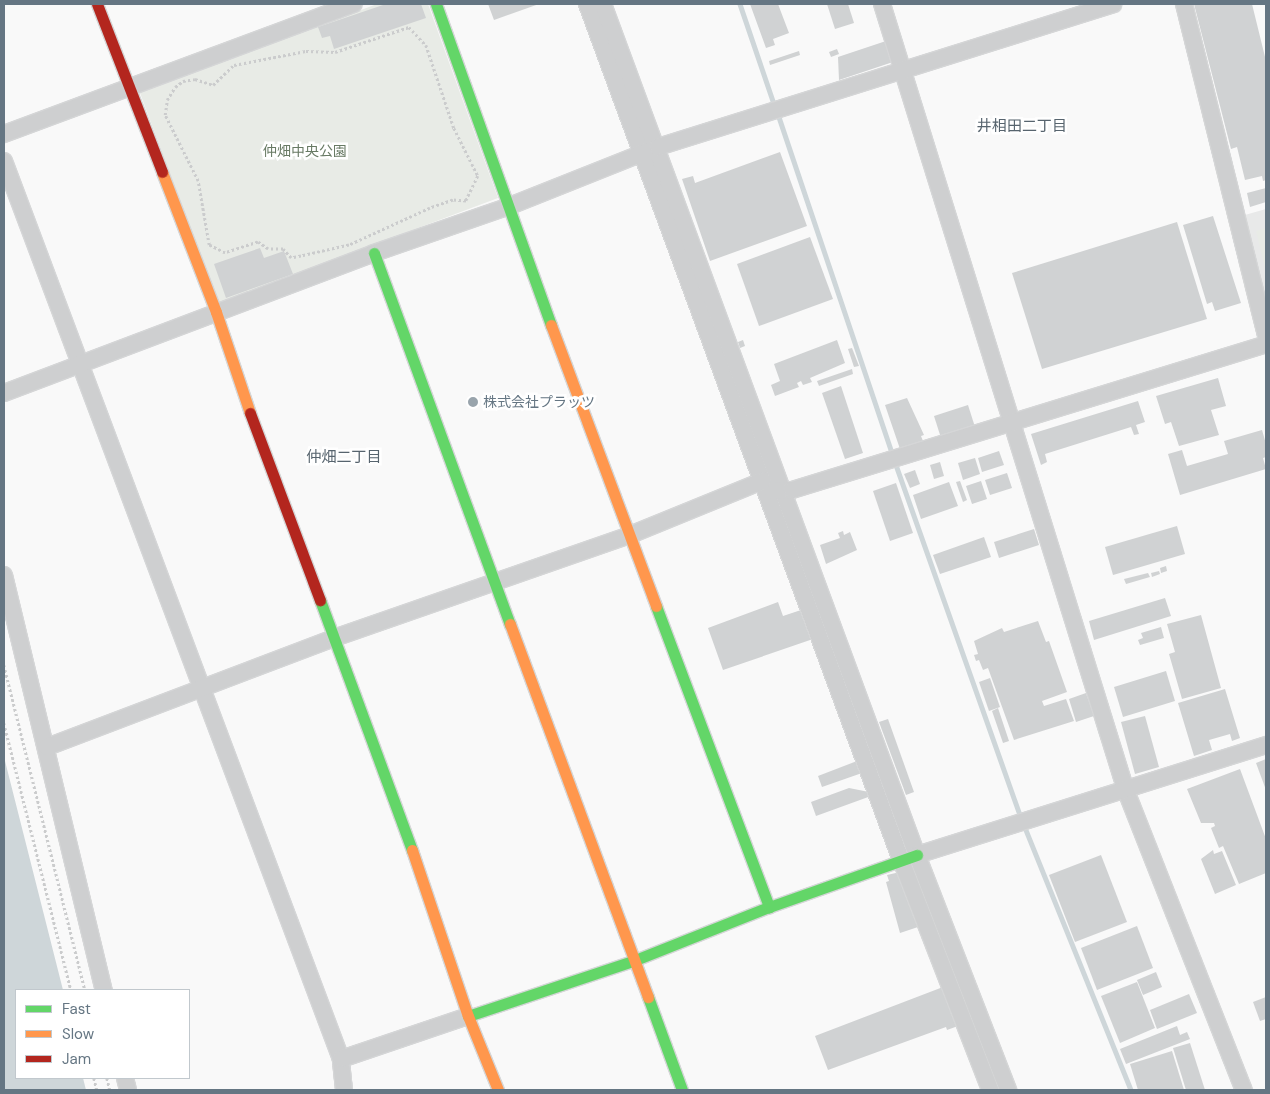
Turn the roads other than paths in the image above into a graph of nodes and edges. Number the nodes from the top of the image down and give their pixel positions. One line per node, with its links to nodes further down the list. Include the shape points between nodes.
1 (97, 4): 10 (street)
2 (354, 4): 10 (street)
3 (436, 4): 15 (street)
4 (587, 4): 13 (street)
5 (603, 4): 12 (street)
6 (882, 4): 9 (street)
7 (1113, 4): 9 (street)
8 (1184, 4): 18 (street)
9 (903, 69): 12 (street); 22 (street)
10 (129, 86): 11 (street); 17 (street)
11 (4, 134)
12 (658, 147): 13 (street); 23 (street)
13 (640, 155): 15 (street); 23 (street)
14 (4, 161): 20 (street)
15 (507, 207): 16 (street); 24 (street)
16 (374, 253): 17 (street); 26 (street)
17 (216, 312): 20 (street); 27 (street, via 235,372)
18 (1266, 335)
19 (1266, 344): 22 (street)
20 (81, 365): 21 (street); 28 (street)
21 (4, 392)
22 (1013, 423): 23 (street); 31 (street)
23 (771, 488): 24 (street); 32 (street)
24 (630, 534): 26 (street); 33 (street)
25 (4, 575): 30 (street)
26 (494, 582): 27 (street); 34 (street)
27 (334, 638): 28 (street); 36 (street, via 396,804)
28 (202, 688): 30 (street); 37 (street)
29 (1266, 745): 31 (street)
30 (47, 747): 35 (street)
31 (1126, 791): 32 (street); 43 (street)
32 (909, 857): 33 (street); 41 (street); 42 (street)
33 (769, 907): 34 (street)
34 (634, 960): 36 (street); 40 (street)
35 (104, 989)
36 (468, 1016): 37 (street); 39 (street)
37 (341, 1060): 38 (street)
38 (344, 1090)
39 (498, 1090)
40 (682, 1090)
41 (990, 1090)
42 (1008, 1090)
43 (1244, 1090)

